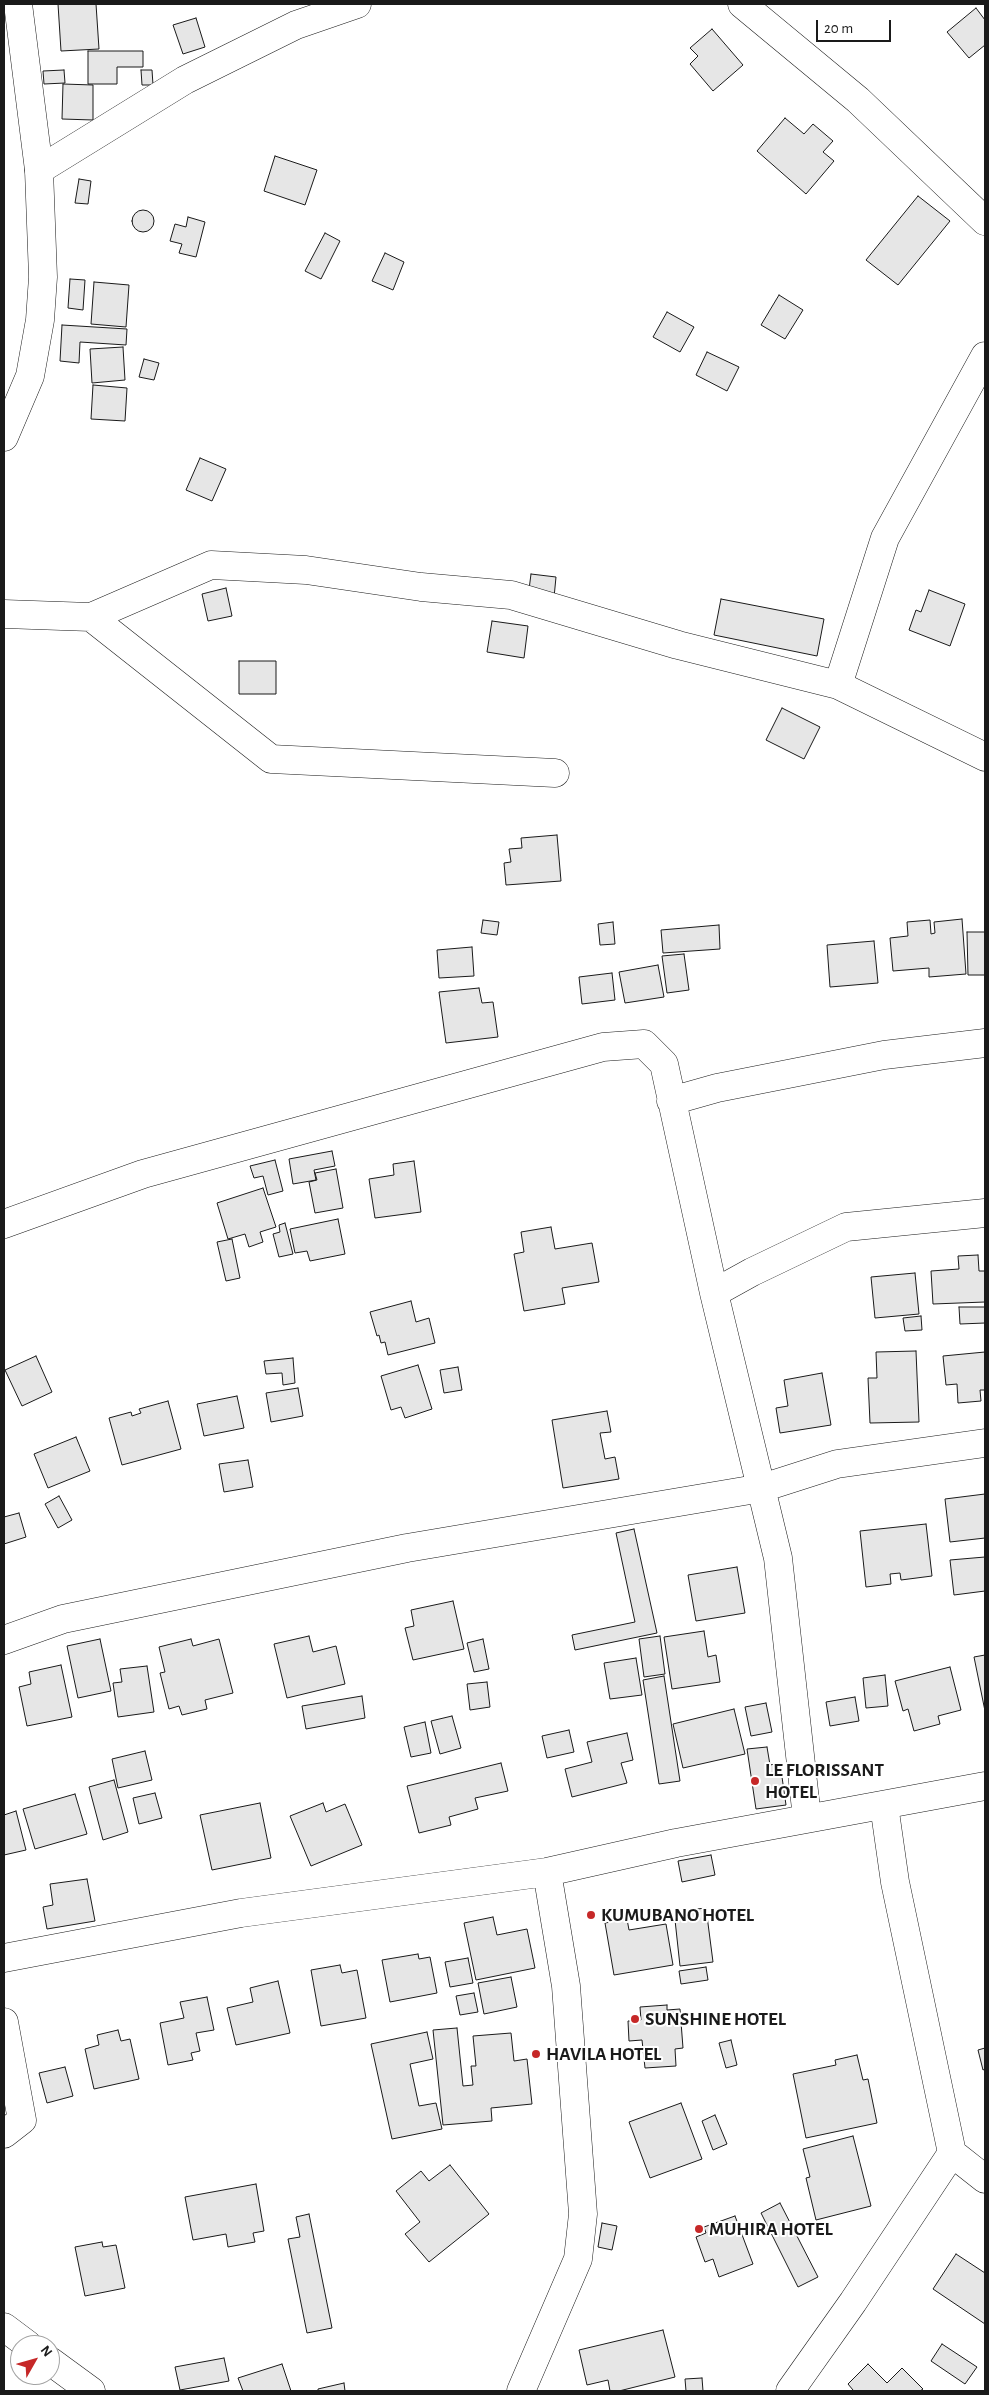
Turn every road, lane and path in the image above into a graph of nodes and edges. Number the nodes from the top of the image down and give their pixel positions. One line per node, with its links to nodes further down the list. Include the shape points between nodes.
1 (18, 4): 4 (street)
2 (357, 4): 4 (street, via 296,25 185,80)
3 (742, 4): 5 (street, via 858,100)
4 (39, 170): 7 (street, via 43,277 40,320 30,376)
5 (985, 221)
6 (985, 356): 10 (street, via 885,538)
7 (4, 437)
8 (4, 614): 9 (street)
9 (91, 617): 10 (street, via 211,565 306,570 421,587 511,595 678,645); 12 (street, via 271,760)
10 (838, 685): 11 (street)
11 (985, 757)
12 (555, 773)
13 (985, 1043): 14 (street, via 884,1055 717,1088)
14 (671, 1101): 16 (street, via 664,1064 644,1044 603,1047 143,1174); 17 (street)
15 (985, 1213): 17 (street, via 846,1227)
16 (4, 1224)
17 (714, 1293): 19 (street)
18 (985, 1443): 19 (street, via 837,1464)
19 (762, 1488): 20 (street, via 407,1548 63,1619); 23 (street, via 778,1558)
20 (4, 1640)
21 (985, 1786): 22 (street)
22 (884, 1806): 23 (street); 28 (street, via 895,1882)
23 (807, 1818): 24 (street)
24 (547, 1872): 25 (street, via 241,1913); 34 (street, via 566,1986 583,2214 578,2259)
25 (4, 1958)
26 (4, 2022): 27 (street, via 22,2120)
27 (4, 2134)
28 (952, 2153): 29 (street); 35 (street)
29 (985, 2179)
30 (4, 2327): 31 (street)
31 (15, 2335)
32 (60, 2368): 33 (street)
33 (91, 2391)
34 (521, 2391)
35 (790, 2391)

